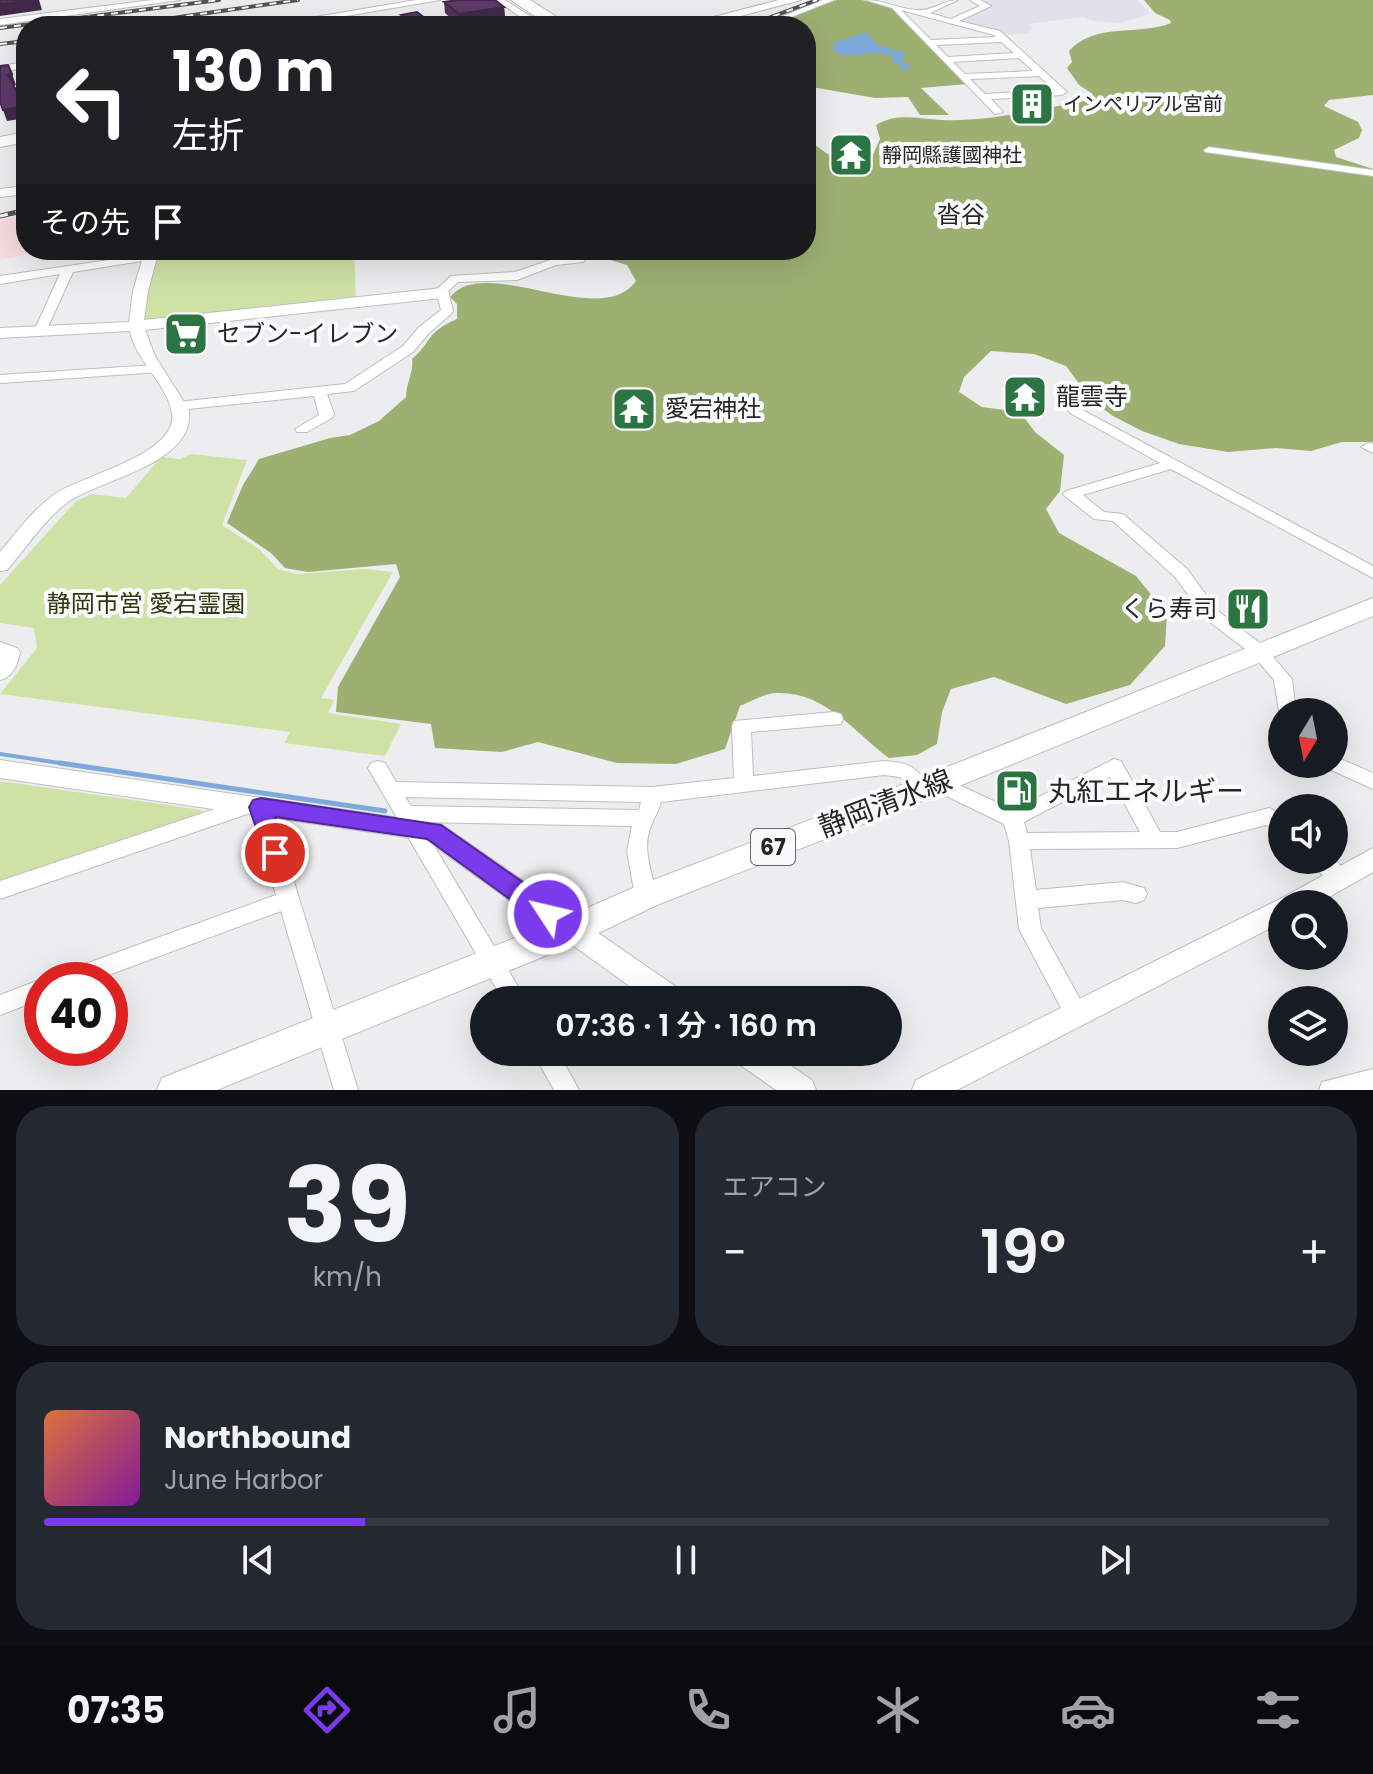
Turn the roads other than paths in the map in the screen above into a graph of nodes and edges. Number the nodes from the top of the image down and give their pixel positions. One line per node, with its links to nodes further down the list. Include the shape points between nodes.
1 (175, 0): 15 (street)
2 (435, 0): 16 (street)
3 (500, 0): 17 (street)
4 (507, 0): 18 (street)
5 (516, 0): 19 (street)
6 (525, 0): 20 (street)
7 (779, 0): 21 (highway)
8 (795, 0): 22 (highway)
9 (830, 0): 23 (street)
10 (869, 0): 13 (street)
11 (954, 0): 14 (street)
12 (974, 0): 24 (street, via 987,6)
13 (889, 3): 14 (street); 26 (street)
14 (921, 14): 24 (street)
15 (48, 16)
16 (332, 16)
17 (524, 16)
18 (535, 16)
19 (538, 16)
20 (551, 16)
21 (712, 16)
22 (732, 16)
23 (788, 16)
24 (952, 21): 25 (street)
25 (1004, 39): 26 (street); 27 (street)
26 (930, 43): 28 (street)
27 (1022, 55): 28 (street); 29 (street)
28 (947, 60): 30 (street)
29 (1041, 73): 30 (street); 31 (street, via 1062,92)
30 (964, 77): 31 (street)
31 (983, 97): 32 (street)
32 (998, 112)
33 (1209, 150): 34 (street)
34 (1373, 173)
35 (117, 260): 38 (street)
36 (149, 260): 41 (street)
37 (579, 260): 40 (street, via 554,262 517,276 455,279)
38 (68, 270): 39 (street); 42 (street)
39 (0, 280)
40 (442, 293): 41 (street); 46 (street, via 447,311 408,349 349,388)
41 (136, 326): 42 (street); 44 (street)
42 (40, 331): 43 (street)
43 (0, 333)
44 (155, 369): 45 (street); 47 (street)
45 (0, 379)
46 (320, 393): 47 (street); 49 (street, via 325,418)
47 (178, 406): 51 (street, via 180,427 163,447 65,495)
48 (1075, 410): 50 (street)
49 (302, 429)
50 (1172, 464): 52 (street); 55 (street, via 1071,494 1100,516 1117,517 1181,573 1212,615)
51 (0, 565)
52 (1373, 573)
53 (1373, 606): 55 (main road, 静岡清水線 / 67)
54 (0, 648): 56 (street, via 11,652)
55 (1259, 651): 57 (street, via 1283,679); 64 (main road, 静岡清水線 / 67)
56 (0, 674)
57 (1285, 698)
58 (834, 719): 63 (street, via 741,726)
59 (378, 768): 65 (street)
60 (0, 769): 67 (street)
61 (1348, 770): 62 (street)
62 (1373, 782)
63 (744, 784): 64 (street, via 884,768 905,770); 66 (street)
64 (930, 786): 70 (street); 80 (main road, 静岡清水線 / 67)
65 (391, 789): 66 (street); 71 (street)
66 (652, 795): 69 (street)
67 (255, 806): 71 (street); 77 (street); 81 (street)
68 (1268, 816): 73 (street)
69 (646, 818): 71 (street); 80 (street, via 637,851)
70 (1013, 819): 72 (street); 73 (street, via 1114,766)
71 (410, 821): 84 (street); 86 (street)
72 (1019, 841): 73 (street); 82 (street)
73 (1155, 841)
74 (1373, 858): 76 (street)
75 (1337, 874): 76 (street)
76 (1342, 878): 78 (street)
77 (0, 890)
78 (1319, 890)
79 (1136, 894): 82 (street)
80 (646, 896): 84 (main road, 静岡清水線 / 67)
81 (290, 899): 85 (street); 92 (street)
82 (1026, 900): 91 (street, via 1030,929)
83 (1268, 916): 91 (street)
84 (572, 930): 86 (main road, 静岡清水線 / 67); 88 (street)
85 (117, 962)
86 (493, 962): 87 (street); 92 (main road, 静岡清水線 / 67)
87 (507, 986)
88 (652, 986)
89 (24, 996): 90 (street)
90 (0, 1005)
91 (1076, 1014): 100 (street)
92 (325, 1030): 96 (main road, 静岡清水線 / 67); 97 (street)
93 (553, 1066): 98 (street)
94 (766, 1066): 99 (street)
95 (1373, 1080): 101 (street)
96 (175, 1090)
97 (346, 1090)
98 (567, 1090)
99 (801, 1090)
100 (927, 1090)
101 (1331, 1090)

